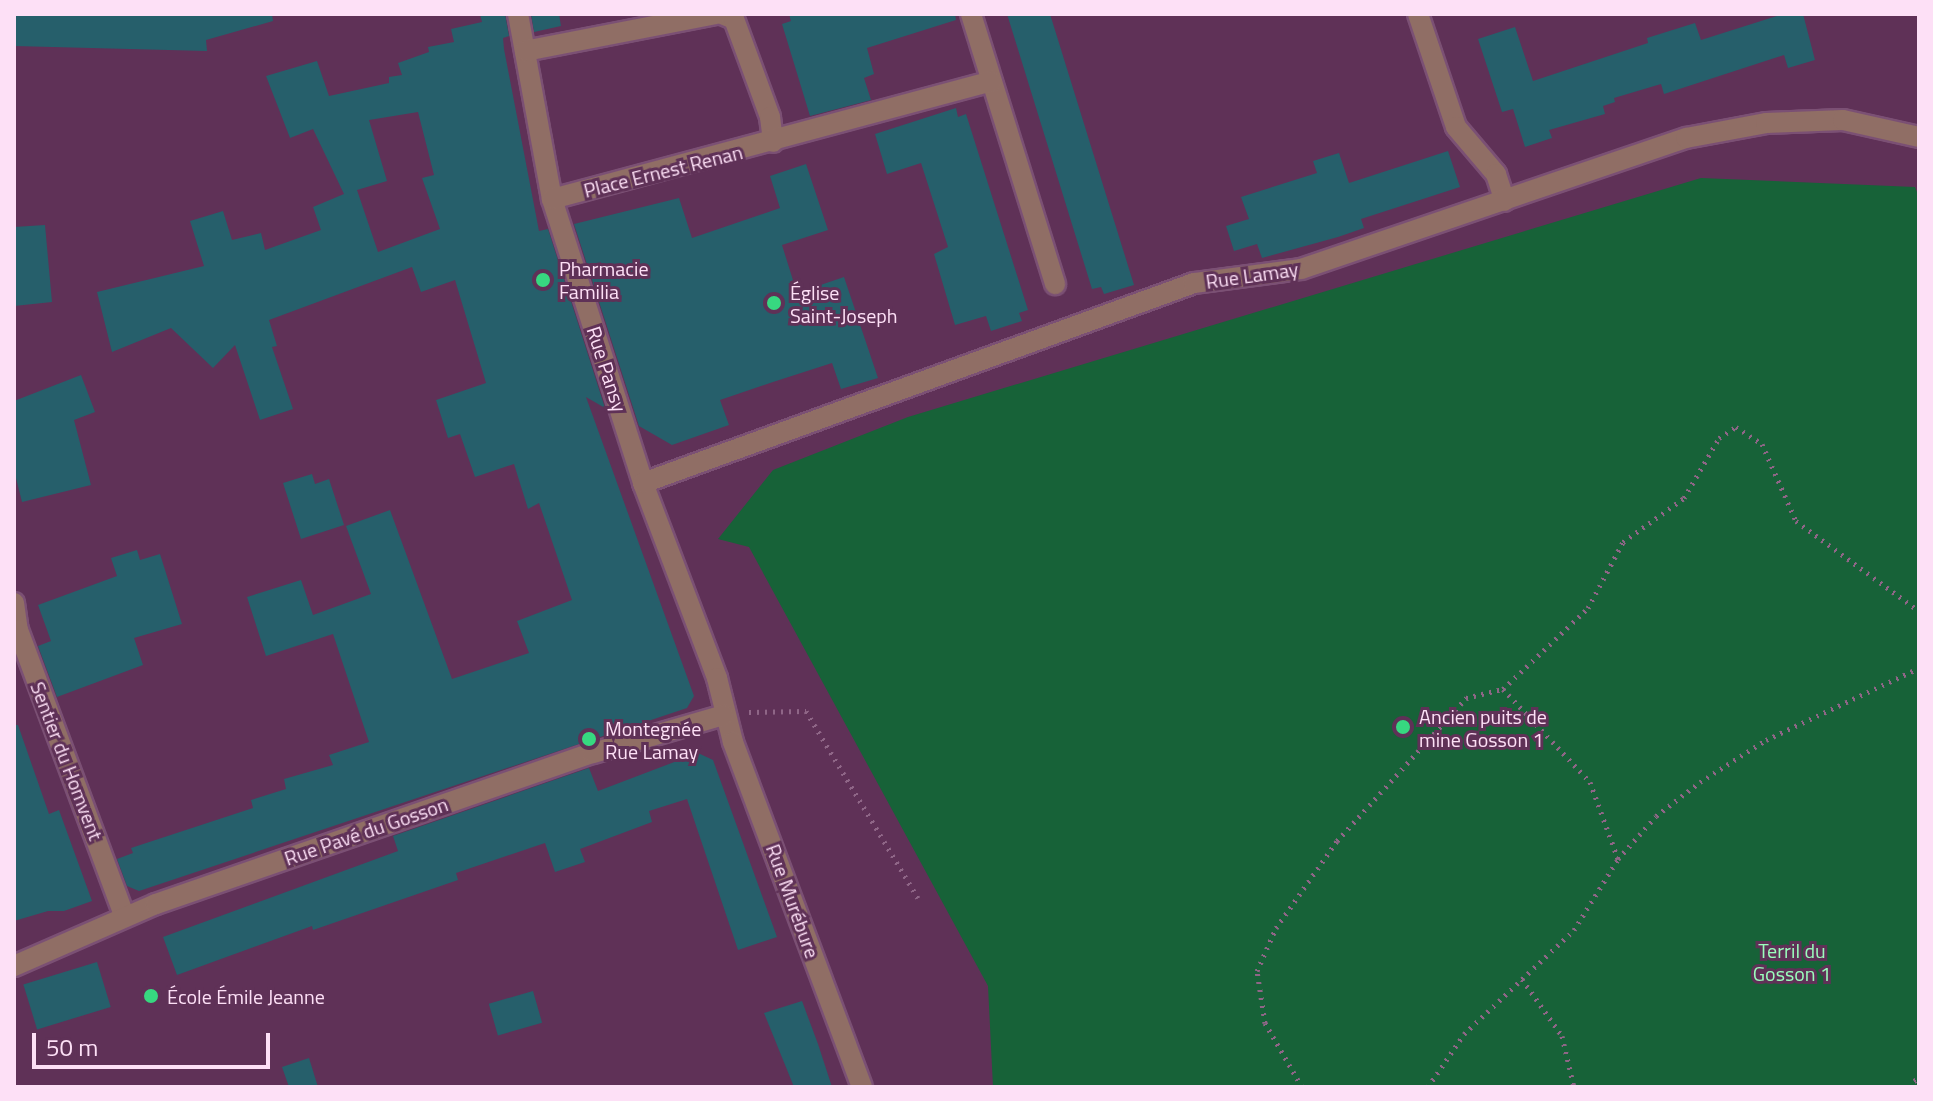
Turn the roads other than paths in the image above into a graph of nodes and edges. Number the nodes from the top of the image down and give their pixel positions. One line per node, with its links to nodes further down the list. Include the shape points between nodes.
1 (518, 14): 6 (street, Rue Pansy)
2 (715, 14): 6 (street)
3 (722, 14): 9 (street, via 734,19 770,117)
4 (971, 14): 7 (street)
5 (1418, 14): 11 (street, via 1456,127 1496,174)
6 (525, 51): 10 (street, Rue Pansy)
7 (991, 81): 9 (street, Place Ernest Renan); 12 (street)
8 (1919, 137): 11 (street, Rue Lamay, via 1843,120 1766,123 1686,138)
9 (773, 142): 10 (street, Place Ernest Renan)
10 (552, 199): 13 (street, Rue Pansy)
11 (1505, 201): 13 (street, Rue Lamay, via 1301,269 1194,283)
12 (1055, 284)
13 (643, 483): 15 (street, Rue Pansy, via 717,678)
14 (14, 603): 16 (street, Sentier du Homvent, via 18,630)
15 (724, 715): 16 (street, Rue Pavé du Gosson, via 593,753); 18 (street, Rue Murébure)
16 (125, 917): 17 (street, Rue Pavé du Gosson)
17 (14, 966)
18 (862, 1087)

